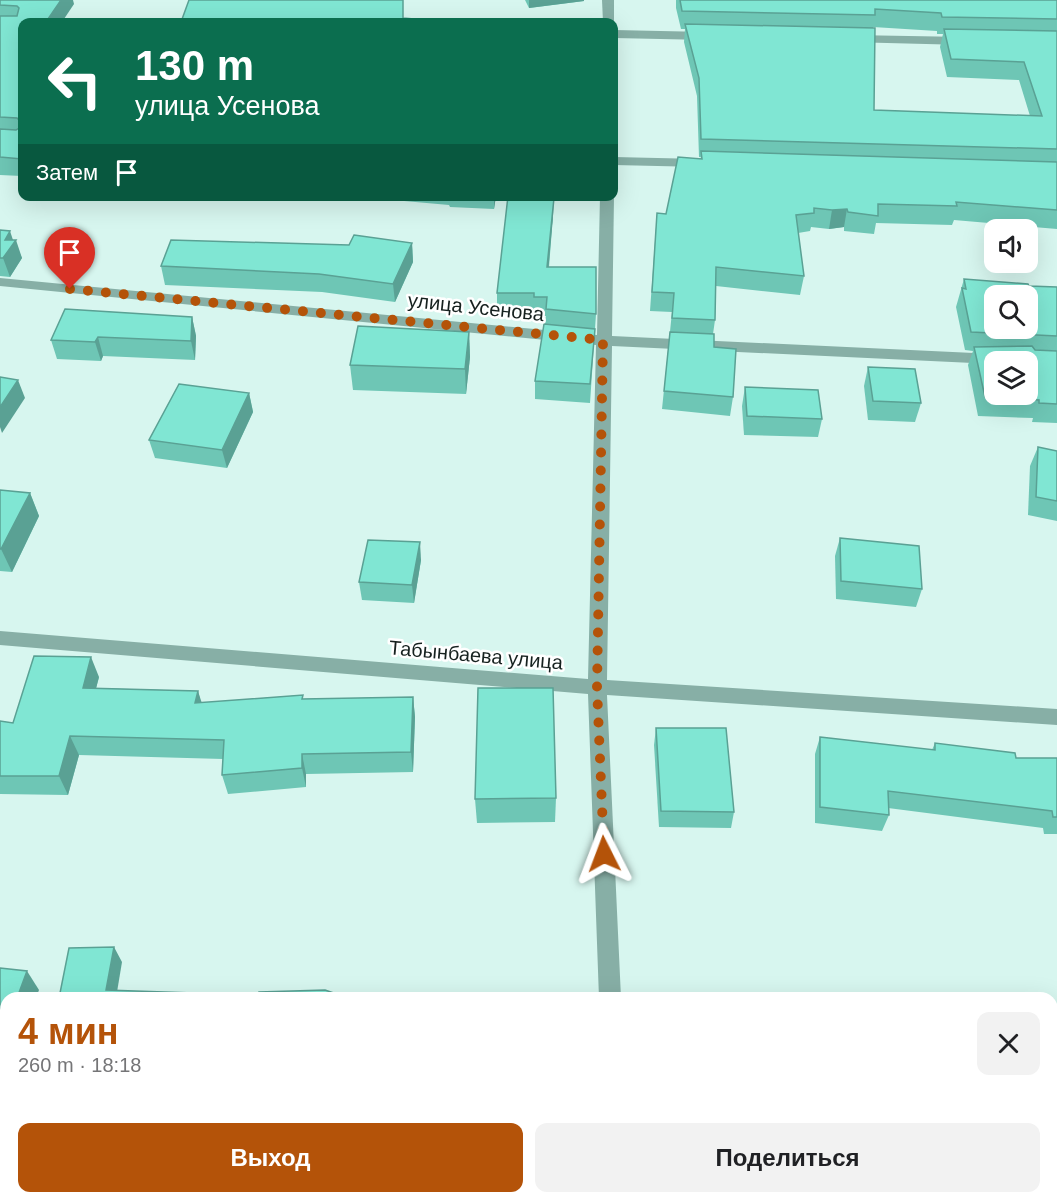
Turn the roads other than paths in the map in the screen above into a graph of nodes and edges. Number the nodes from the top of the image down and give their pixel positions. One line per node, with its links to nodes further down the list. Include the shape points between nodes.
1 (608, 0): 2 (street)
2 (609, 18)
3 (618, 34): 4 (street)
4 (721, 36)
5 (841, 38): 6 (street)
6 (973, 41)
7 (618, 161): 8 (street)
8 (709, 164)
9 (607, 201): 11 (street)
10 (0, 282): 11 (street, улица Усенова)
11 (603, 340): 12 (street, улица Усенова); 14 (street)
12 (984, 359)
13 (0, 638): 14 (street, Табынбаева улица)
14 (597, 687): 15 (street, Табынбаева улица); 16 (street)
15 (1057, 717)
16 (610, 992)

